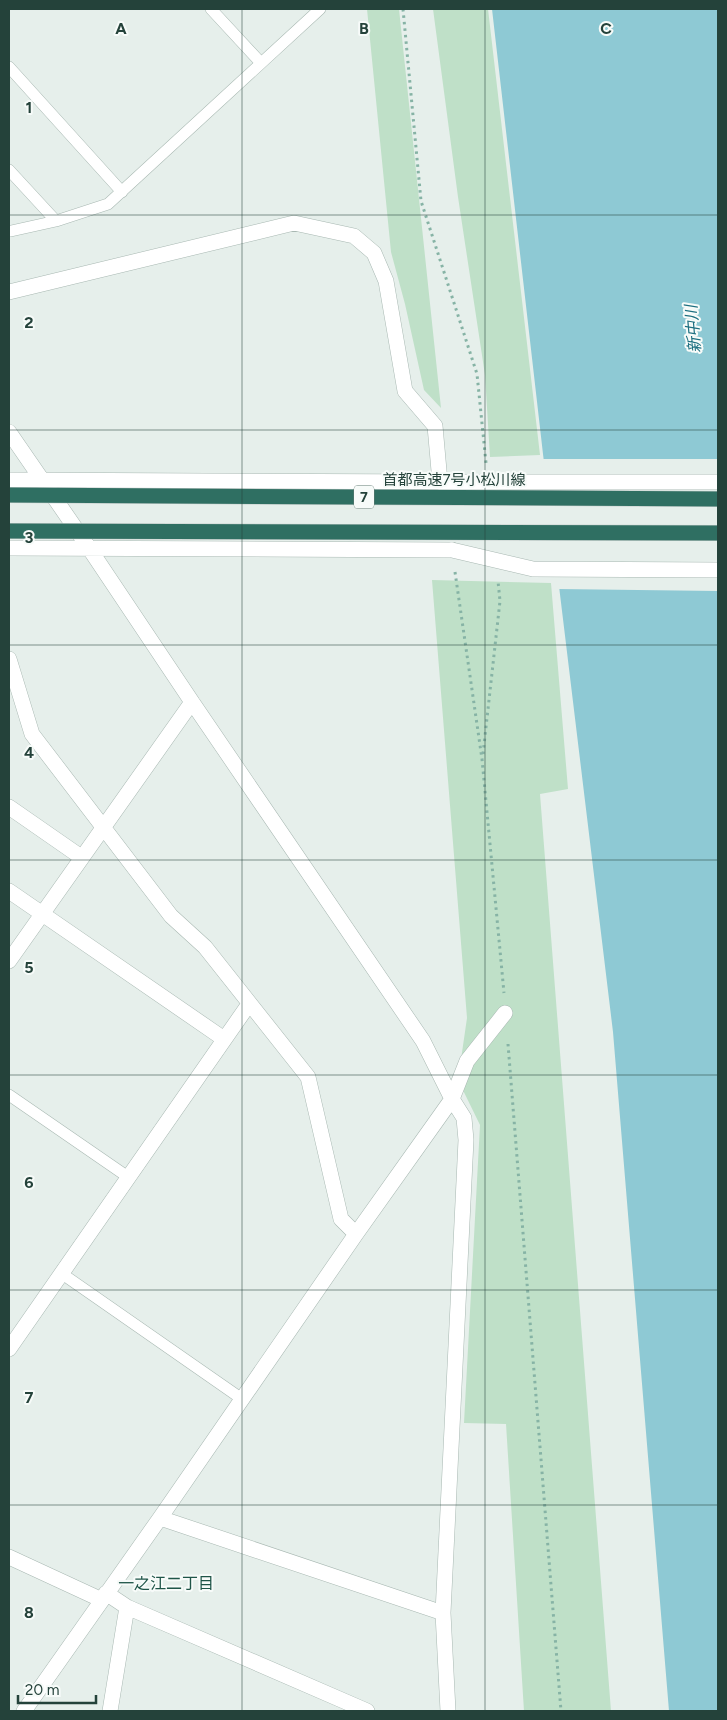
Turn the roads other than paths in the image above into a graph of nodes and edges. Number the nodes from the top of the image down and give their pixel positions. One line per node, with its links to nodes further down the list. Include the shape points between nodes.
1 (211, 9): 3 (lane)
2 (320, 9): 3 (lane)
3 (261, 63): 6 (lane)
4 (9, 67): 6 (lane)
5 (9, 170): 7 (lane)
6 (122, 192): 7 (lane, via 108,204)
7 (56, 221): 8 (lane)
8 (11, 231)
9 (9, 292): 13 (street, via 294,224 354,236 374,253 386,281 405,392 435,426)
10 (9, 432): 12 (street)
11 (9, 480): 12 (street)
12 (43, 480): 13 (street); 20 (street)
13 (440, 482): 14 (street, bridge)
14 (718, 482)
15 (9, 496): 16 (highway, 首都高速7号小松川線 / 7, bridge)
16 (718, 499)
17 (9, 531): 18 (highway, bridge)
18 (718, 533)
19 (9, 548): 20 (street)
20 (90, 548): 21 (street, bridge, via 452,550 533,569); 23 (street)
21 (718, 570)
22 (9, 659): 25 (street, via 32,734)
23 (192, 702): 25 (street); 34 (street, via 423,1041)
24 (9, 807): 26 (street)
25 (103, 826): 26 (street); 30 (street, via 171,916 205,947)
26 (81, 857): 28 (street)
27 (9, 891): 28 (street)
28 (42, 914): 29 (street); 32 (street)
29 (9, 961)
30 (249, 1004): 32 (street); 36 (street, via 308,1077 341,1219)
31 (506, 1013): 34 (street, via 467,1061)
32 (224, 1039): 35 (street)
33 (9, 1095): 35 (lane)
34 (452, 1099): 36 (street); 44 (street, via 464,1118 466,1140)
35 (128, 1177): 37 (street)
36 (356, 1234): 39 (street)
37 (61, 1273): 38 (street); 39 (lane)
38 (9, 1349)
39 (242, 1399): 40 (street)
40 (160, 1518): 42 (street); 44 (street)
41 (9, 1557): 42 (street)
42 (104, 1597): 43 (street); 45 (street)
43 (128, 1607): 46 (street); 47 (street)
44 (444, 1613): 48 (street)
45 (24, 1711)
46 (110, 1711)
47 (367, 1711)
48 (448, 1711)

